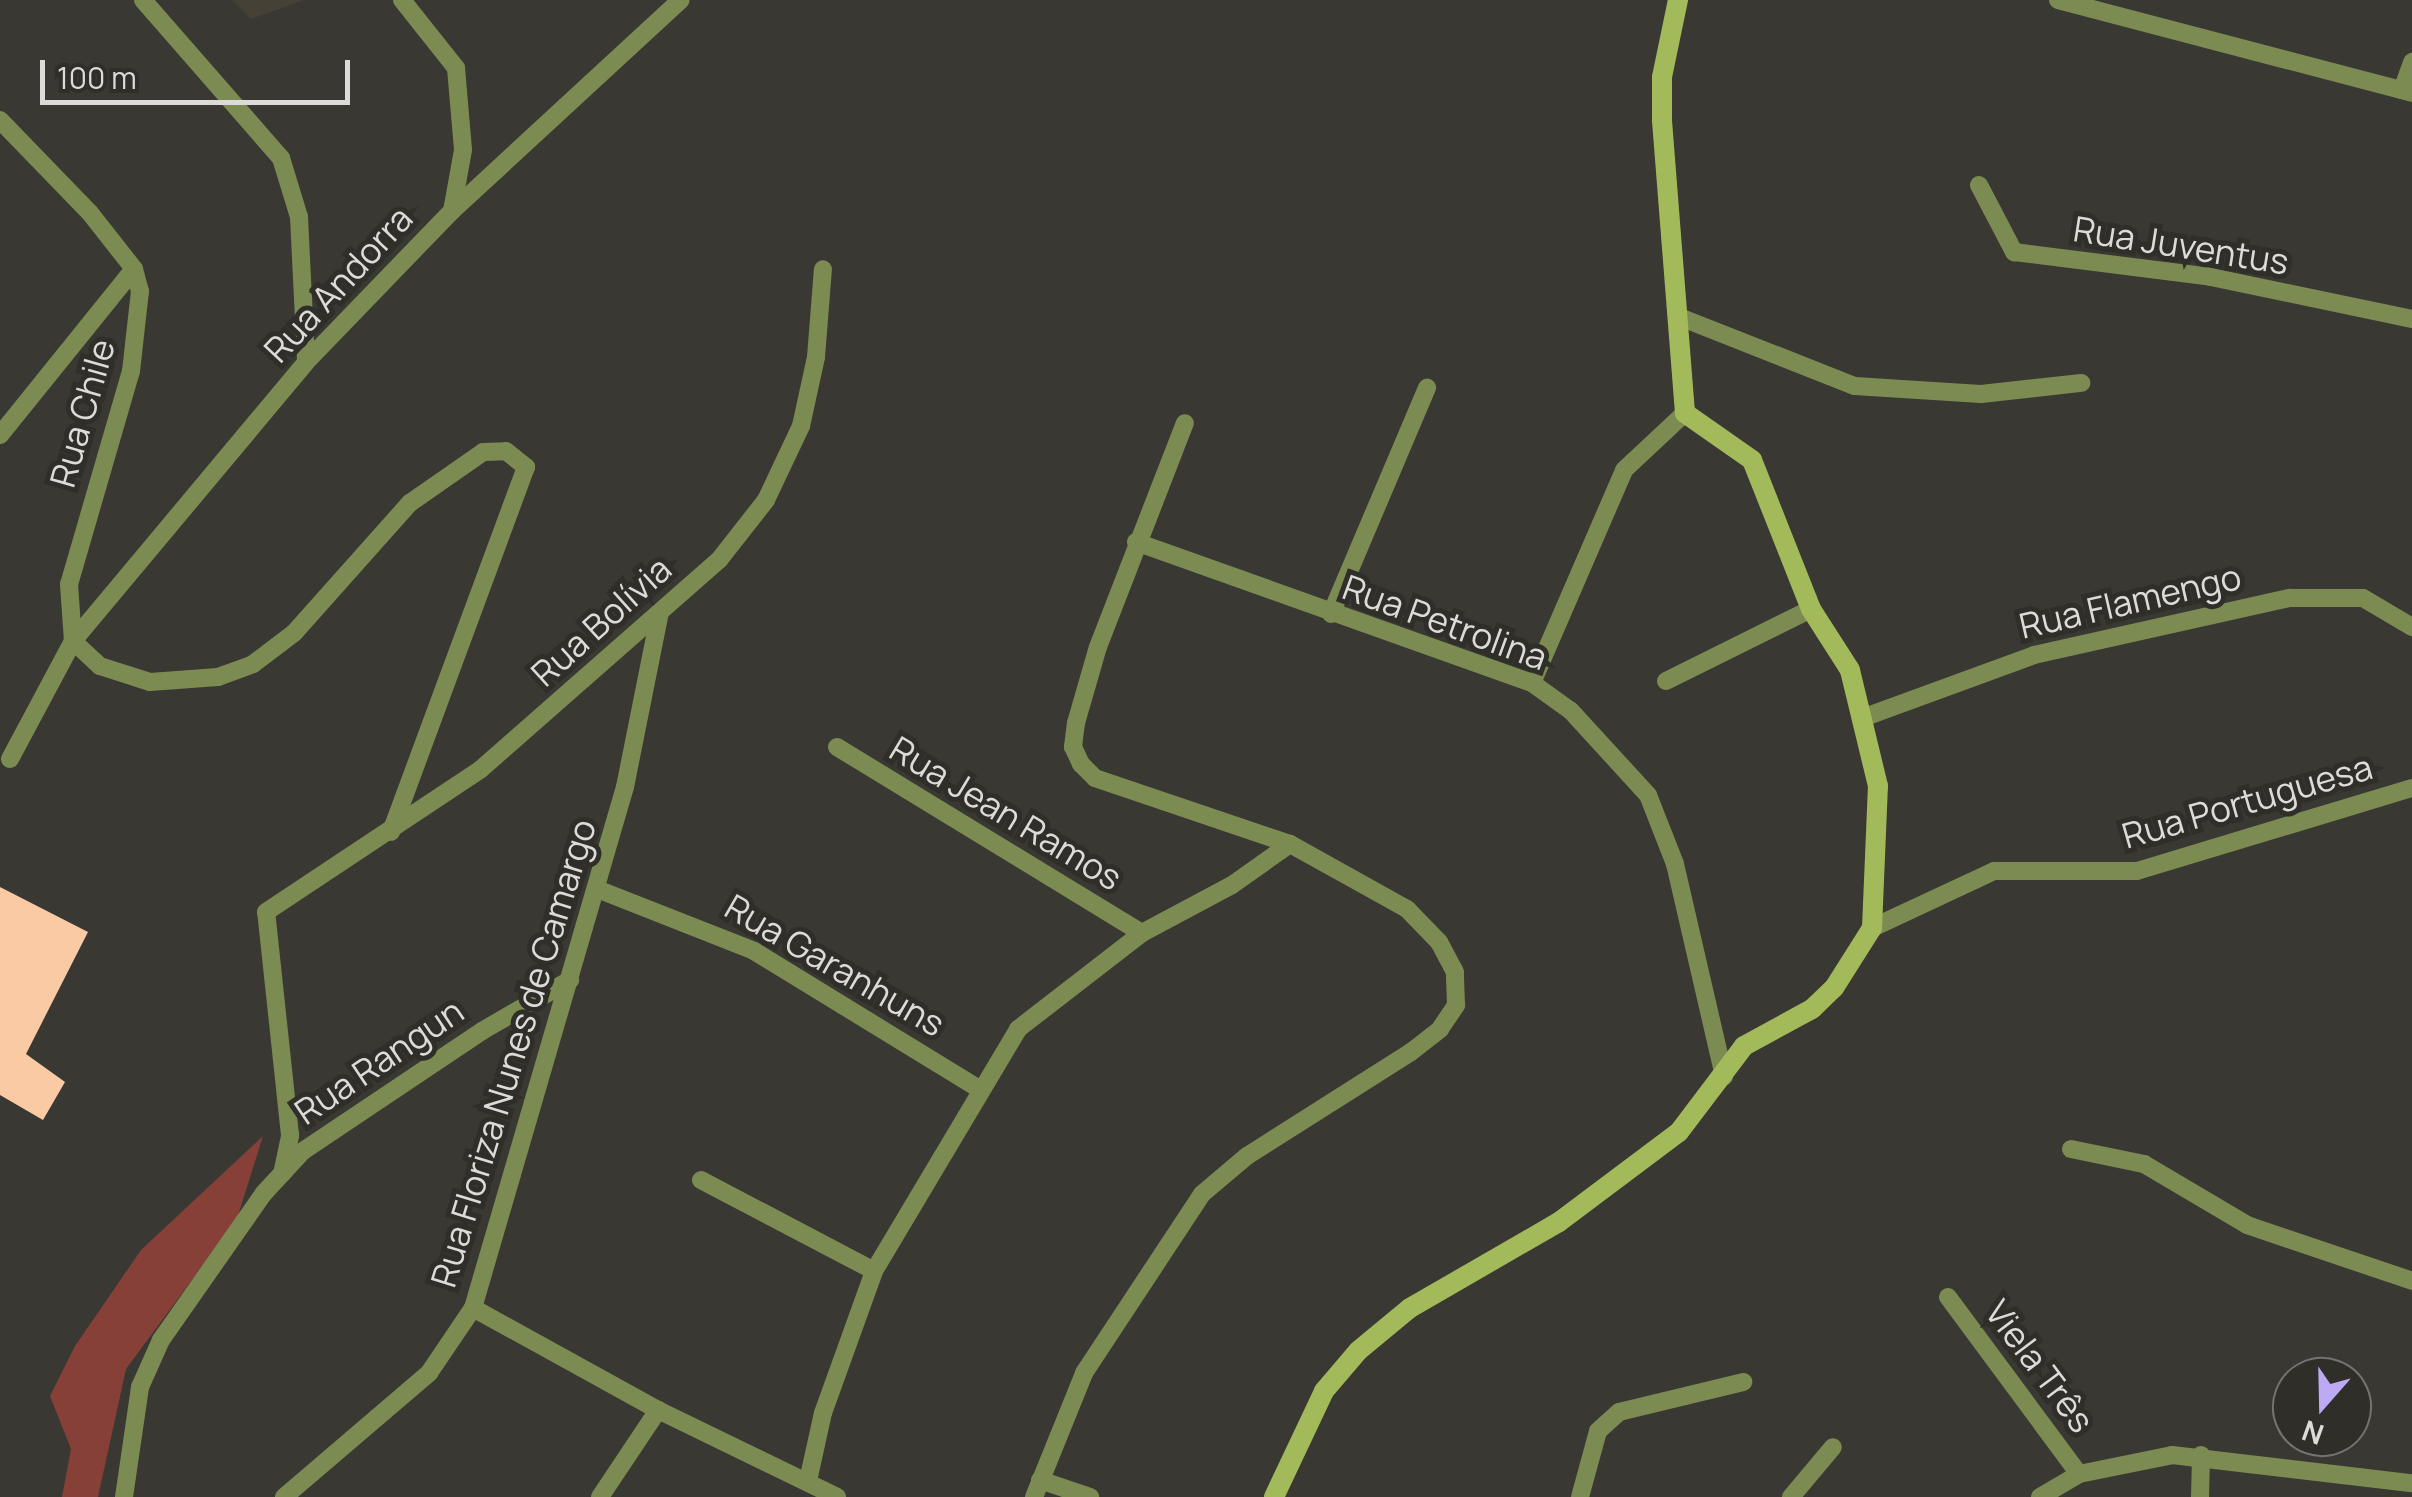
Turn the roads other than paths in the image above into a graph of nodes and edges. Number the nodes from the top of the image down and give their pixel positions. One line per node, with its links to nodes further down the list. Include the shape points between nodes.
1 (143, 0): 15 (street, via 282,158 299,217)
2 (402, 0): 10 (street, via 456,68 463,150)
3 (680, 0): 10 (street, Rua Andorra)
4 (1678, 0): 13 (street, via 1662,76)
5 (2058, 0): 7 (street)
6 (2412, 62): 7 (street)
7 (2407, 92)
8 (0, 120): 11 (street)
9 (1979, 185): 14 (street, Rua Juventus, via 2014,252 2211,277)
10 (452, 211): 15 (street, Rua Andorra)
11 (134, 269): 20 (street); 26 (street, Rua Chile, via 140,331 69,584)
12 (823, 269): 23 (street, Rua Bolívia, via 816,357 801,426 766,500 718,560)
13 (1677, 316): 16 (street, via 1855,386 1980,394); 18 (street)
14 (2412, 319)
15 (306, 362): 26 (street, Rua Andorra)
16 (2082, 382)
17 (1427, 388): 24 (street)
18 (1685, 412): 22 (street, via 1752,460); 28 (street, via 1624,470)
19 (1186, 422): 21 (street)
20 (0, 435)
21 (1136, 542): 24 (street, Rua Petrolina); 34 (street, via 1076,723 1073,747 1081,764 1095,778)
22 (1811, 609): 27 (street); 29 (street, via 1850,670)
23 (660, 612): 33 (street, Rua Bolívia, via 481,769); 35 (street, Rua Floriza Nunes de Camargo)
24 (1331, 614): 28 (street, Rua Petrolina)
25 (2412, 627): 29 (street, Rua Flamengo, via 2363,598 2290,598 2034,655)
26 (73, 640): 31 (street); 33 (street, via 100,666 150,682 218,677 253,664 294,632 410,502 484,452 506,451 526,467)
27 (1666, 681)
28 (1532, 684): 39 (street, Rua Petrolina, via 1610,748 1648,795 1675,864)
29 (1864, 717): 36 (street, via 1878,786)
30 (837, 747): 37 (street, Rua Jean Ramos)
31 (10, 759)
32 (2412, 788): 36 (street, Rua Portuguesa, via 2136,870 1994,871)
33 (391, 832): 42 (street, Rua Bolívia, via 266,912 290,1135)
34 (1290, 844): 37 (street, via 1232,885); 55 (street, via 1407,910 1439,942 1454,972 1456,1004 1440,1029 1411,1052 1247,1156 1202,1194 1084,1374)
35 (598, 889): 38 (street, Rua Floriza Nunes de Camargo); 40 (street, Rua Garanhuns, via 754,951)
36 (1872, 928): 39 (street, via 1834,988 1812,1009 1744,1046)
37 (1142, 933): 40 (street, via 1031,1017)
38 (570, 980): 42 (street, Rua Rangun, via 482,1030 303,1151); 47 (street, Rua Floriza Nunes de Camargo)
39 (1724, 1076): 61 (street, via 1679,1132 1638,1166 1558,1222 1410,1308 1358,1352 1324,1391)
40 (978, 1088): 44 (street)
41 (2071, 1148): 45 (street, via 2144,1164 2247,1225)
42 (282, 1174): 56 (street, Rua Rangun, via 202,1273 161,1340 140,1387)
43 (701, 1180): 44 (street)
44 (874, 1271): 53 (street, via 823,1413)
45 (2412, 1281)
46 (1948, 1298): 52 (street, Viela Três)
47 (473, 1308): 49 (street); 57 (street, Rua Floriza Nunes de Camargo, via 429,1373)
48 (1743, 1382): 62 (street, via 1620,1412 1598,1431)
49 (658, 1410): 53 (street); 58 (street)
50 (1833, 1447): 63 (street)
51 (2202, 1455): 52 (street, via 2141,1458); 54 (street); 65 (street)
52 (2079, 1474): 64 (street)
53 (808, 1481): 59 (street)
54 (2412, 1483)
55 (1037, 1489): 60 (street)
56 (124, 1497)
57 (284, 1497)
58 (600, 1497)
59 (837, 1497)
60 (1090, 1497)
61 (1274, 1497)
62 (1580, 1497)
63 (1791, 1497)
64 (2040, 1497)
65 (2200, 1497)

